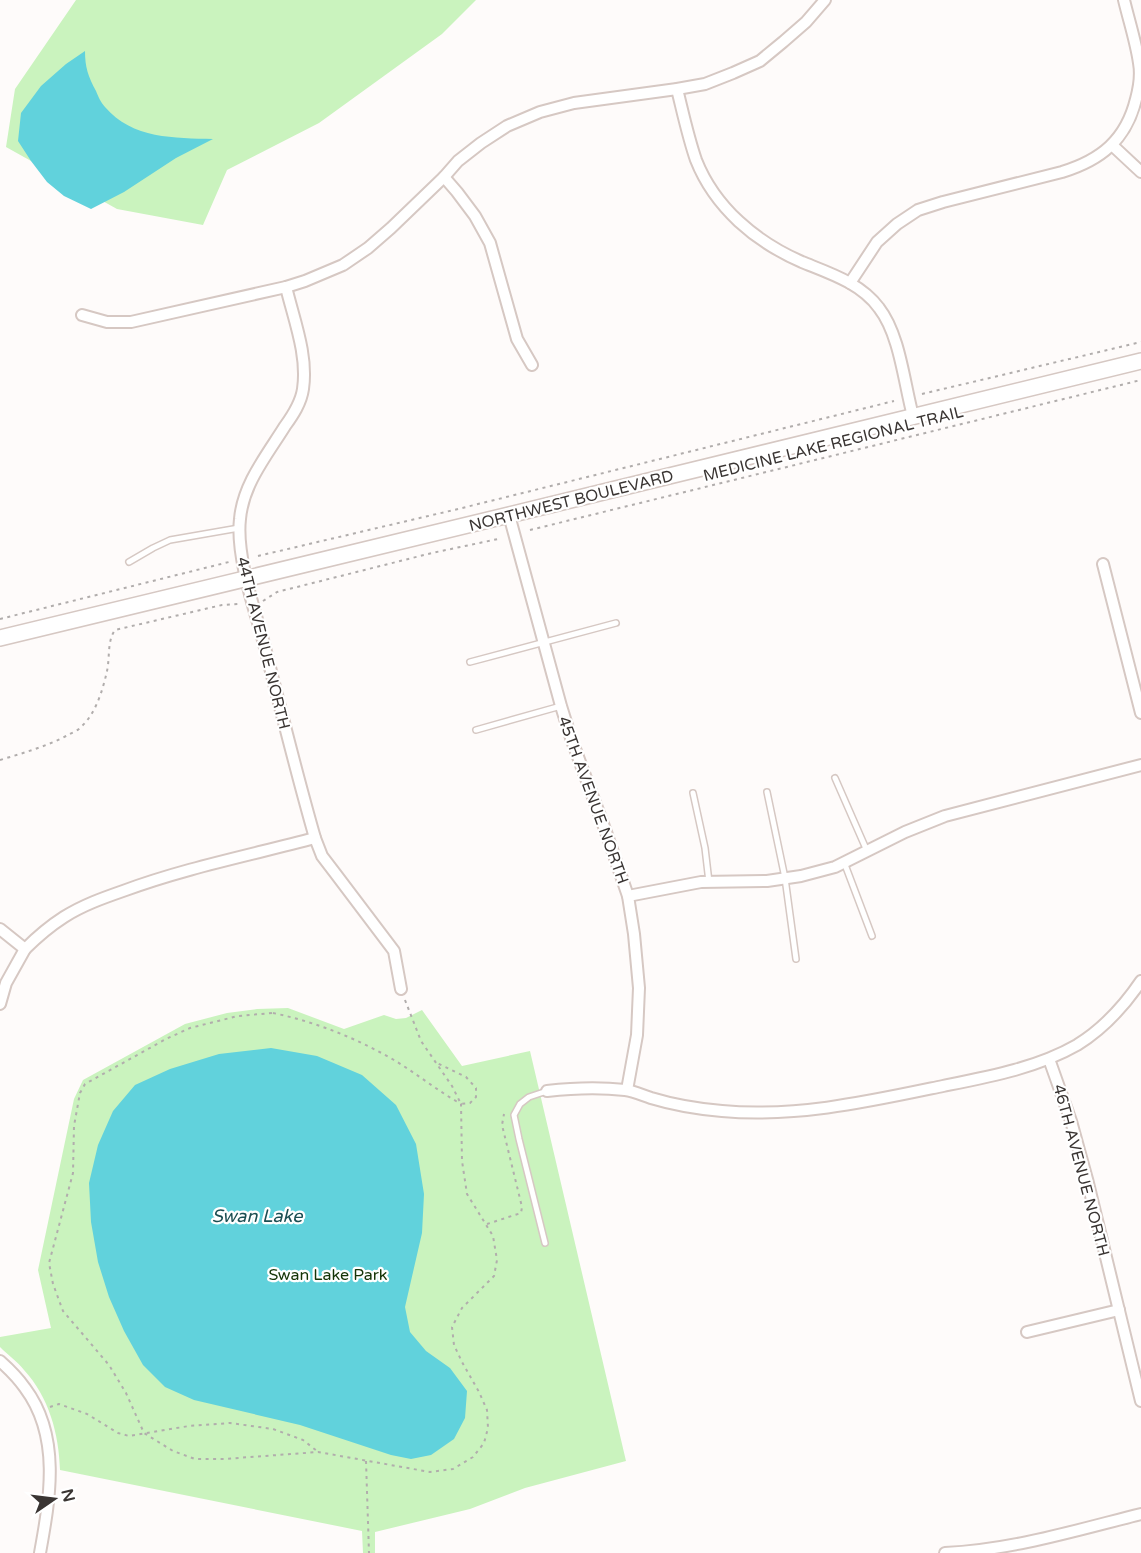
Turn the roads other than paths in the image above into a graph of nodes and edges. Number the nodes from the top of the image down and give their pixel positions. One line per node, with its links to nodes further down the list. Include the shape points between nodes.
1 (825, 0): 3 (street, via 806,22 760,61 705,84)
2 (1124, 0): 4 (street, via 1140,64 1138,92 1124,131)
3 (677, 89): 6 (street, via 574,103 540,112 481,143); 7 (street, via 697,162 727,211 772,247)
4 (1112, 145): 5 (street); 7 (street, via 1081,166 918,210 877,242)
5 (1141, 172)
6 (444, 177): 8 (street, via 368,248 343,265); 11 (street, via 475,216 490,243 517,339)
7 (850, 283): 12 (street, via 879,308 892,330)
8 (286, 286): 9 (street, via 131,322); 14 (street, 44TH AVENUE NORTH, via 302,349 303,391 297,408 249,483)
9 (82, 315)
10 (1141, 361): 12 (main road, NORTHWEST BOULEVARD)
11 (532, 364)
12 (913, 416): 13 (main road, NORTHWEST BOULEVARD)
13 (510, 515): 17 (main road, NORTHWEST BOULEVARD); 20 (street, 45TH AVENUE NORTH)
14 (239, 528): 15 (lane, via 170,540); 17 (street, 44TH AVENUE NORTH)
15 (129, 562)
16 (1103, 564): 23 (street)
17 (247, 579): 19 (main road, NORTHWEST BOULEVARD); 29 (street, 44TH AVENUE NORTH)
18 (616, 623): 20 (lane)
19 (0, 638)
20 (543, 643): 21 (lane); 22 (street, 45TH AVENUE NORTH)
21 (470, 662)
22 (561, 706): 24 (lane); 34 (street, 45TH AVENUE NORTH)
23 (1141, 713)
24 (476, 730)
25 (1141, 765): 30 (street, via 945,816)
26 (835, 778): 30 (lane)
27 (766, 792): 32 (lane)
28 (693, 793): 33 (lane)
29 (315, 838): 37 (street, via 181,873 92,902 43,931); 40 (street, 44TH AVENUE NORTH, via 322,856 394,951)
30 (867, 851): 31 (street)
31 (844, 862): 32 (street); 36 (lane)
32 (785, 879): 33 (street); 38 (lane)
33 (709, 882): 34 (street)
34 (628, 896): 43 (street, 45TH AVENUE NORTH, via 639,988 637,1035)
35 (0, 929): 37 (street)
36 (872, 936)
37 (25, 948): 41 (street, via 6,983)
38 (796, 958)
39 (1141, 981): 42 (street, via 1104,1024)
40 (401, 989)
41 (0, 1004)
42 (1049, 1059): 43 (street, via 956,1084 807,1110 724,1111 682,1106); 46 (street, 46TH AVENUE NORTH, via 1071,1121)
43 (627, 1090): 44 (street)
44 (547, 1091): 45 (lane, via 520,1104 514,1115)
45 (545, 1243)
46 (1119, 1310): 47 (street); 49 (street, 46TH AVENUE NORTH)
47 (1027, 1332)
48 (0, 1361): 51 (street, via 26,1388 47,1436 50,1494)
49 (1141, 1401)
50 (1141, 1514): 52 (street, via 1011,1546)
51 (40, 1553)
52 (945, 1553)

